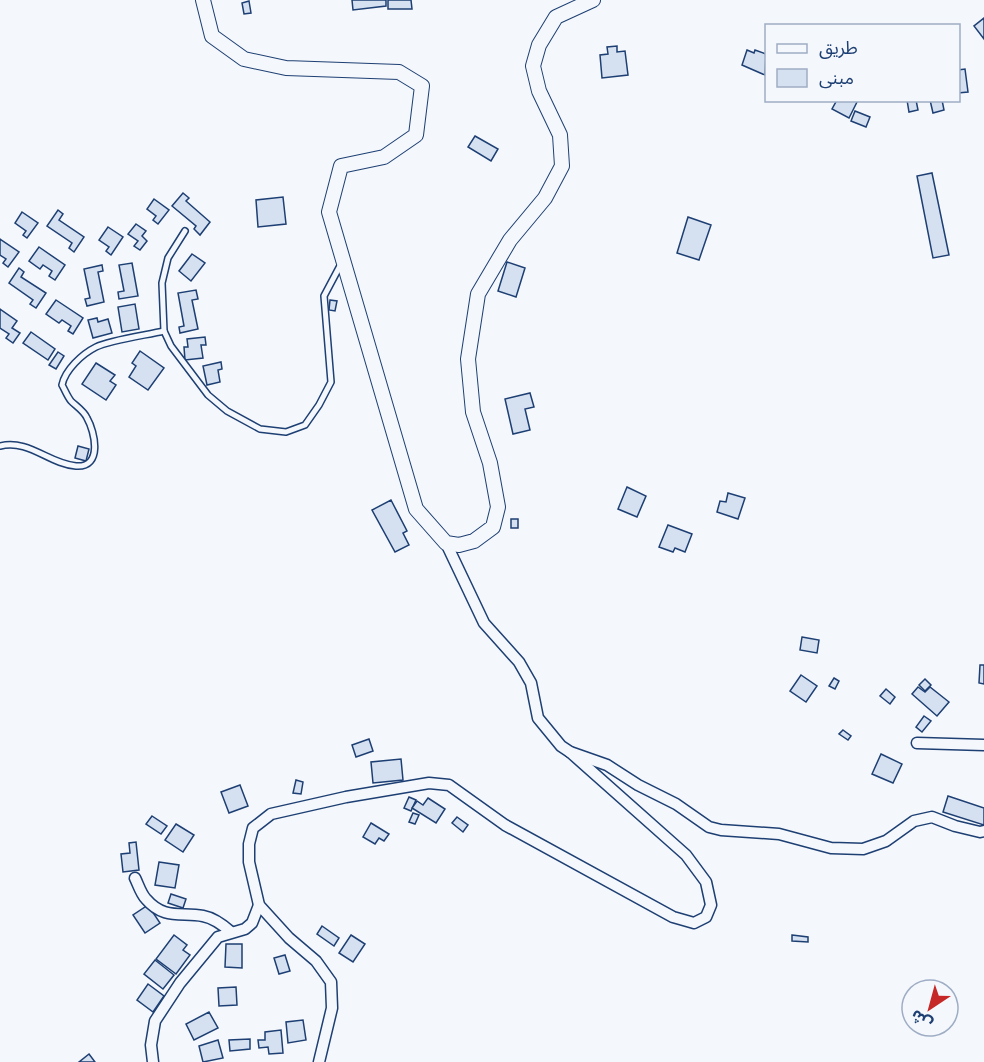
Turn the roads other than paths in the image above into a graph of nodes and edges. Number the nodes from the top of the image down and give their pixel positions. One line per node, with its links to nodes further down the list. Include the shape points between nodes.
1 (203, 0): 4 (street, via 212,36 244,59 286,68 399,72 422,86 416,135 384,157 341,166 329,212)
2 (593, 0): 7 (street, via 556,17 539,45 533,66 539,91 560,135 562,166 545,198 510,240 478,294 468,359 473,412 490,463 498,507 493,527 474,541)
3 (185, 231): 5 (lane, via 168,258 162,284)
4 (343, 260): 5 (lane, via 324,296 331,382 305,425 286,432 242,422 208,394); 7 (street, via 416,509)
5 (164, 331): 6 (lane, via 97,346 63,379 69,398 87,416 95,438 95,453 87,462 78,466 27,447)
6 (0, 446)
7 (446, 543): 10 (street, via 484,623 519,662 531,683 538,718)
8 (917, 743): 9 (street)
9 (984, 745)
10 (570, 752): 11 (street, via 607,765 676,804 709,828 779,834 831,848 863,849 886,841 914,821 932,817); 13 (street, via 687,855 706,882 711,904 706,917 694,922 673,917 505,825 449,785 429,783 271,814 254,828 249,844)
11 (984, 831)
12 (135, 878): 14 (street, via 145,898 159,910 203,916)
13 (259, 905): 14 (street, via 252,923); 16 (street, via 316,961 331,982 332,1008)
14 (231, 932): 15 (street, via 218,937 155,1021)
15 (153, 1062)
16 (319, 1062)

